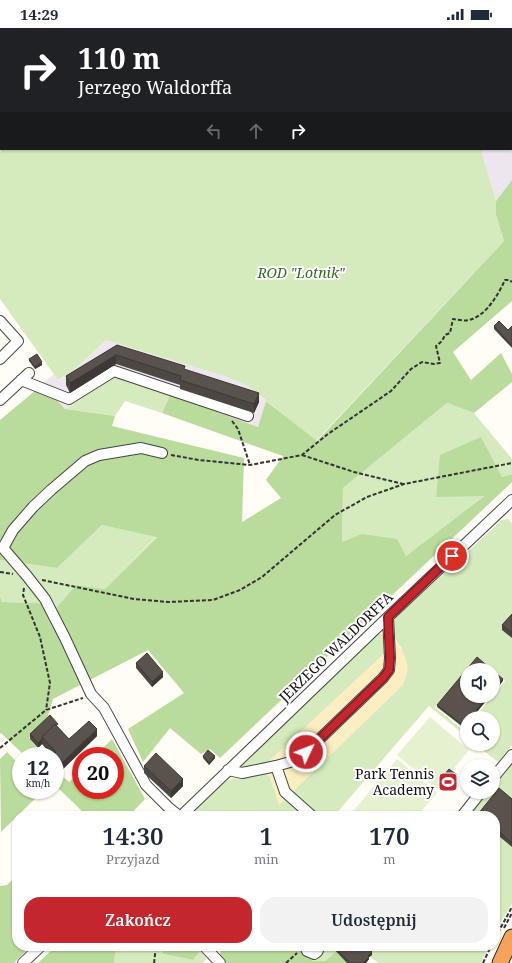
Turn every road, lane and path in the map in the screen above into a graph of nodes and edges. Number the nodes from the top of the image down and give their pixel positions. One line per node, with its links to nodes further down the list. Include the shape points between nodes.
1 (512, 282): 10 (path, via 505,280 499,293 483,314 469,320 453,319 450,333 445,334 436,346 440,363 422,362 411,369 391,391)
2 (0, 321): 3 (street, via 18,341)
3 (0, 359)
4 (29, 373): 5 (street)
5 (21, 380): 6 (street); 7 (street, via 69,399 114,371)
6 (0, 400)
7 (221, 407): 8 (street); 12 (path, via 238,429)
8 (248, 416)
9 (162, 453): 12 (path); 15 (street, via 141,448 99,455 86,461 51,490 13,530 3,548)
10 (302, 455): 12 (path); 13 (path, via 354,472)
11 (512, 463): 13 (path)
12 (250, 465)
13 (404, 484): 15 (path, via 367,497 335,515 262,577 240,590 213,600 168,602 134,599)
14 (510, 506): 16 (street, JERZEGO WALDORFFA)
15 (27, 576): 17 (street, via 45,599); 18 (path, via 23,595 40,638 50,683)
16 (388, 617): 21 (street, via 390,658 389,670 383,678 306,752 290,762); 22 (street, JERZEGO WALDORFFA)
17 (91, 694): 18 (path, via 78,701); 25 (street, via 104,708 146,785)
18 (46, 710): 19 (path)
19 (0, 748)
20 (512, 755): 23 (street)
21 (276, 766): 22 (street, via 242,773); 27 (street, via 285,792)
22 (228, 770): 26 (street, JERZEGO WALDORFFA)
23 (500, 770)
24 (475, 799): 28 (street)
25 (173, 811)
26 (185, 811)
27 (306, 811)
28 (466, 811)
29 (512, 908): 30 (path)
30 (500, 929)
31 (512, 937): 44 (highway)
32 (36, 951): 39 (street)
33 (155, 951): 40 (path)
34 (209, 951): 41 (street)
35 (299, 951): 42 (path)
36 (307, 951): 37 (street, via 314,954)
37 (318, 951)
38 (489, 951): 43 (path)
39 (23, 963)
40 (154, 963)
41 (220, 963)
42 (286, 963)
43 (483, 963)
44 (500, 963)

